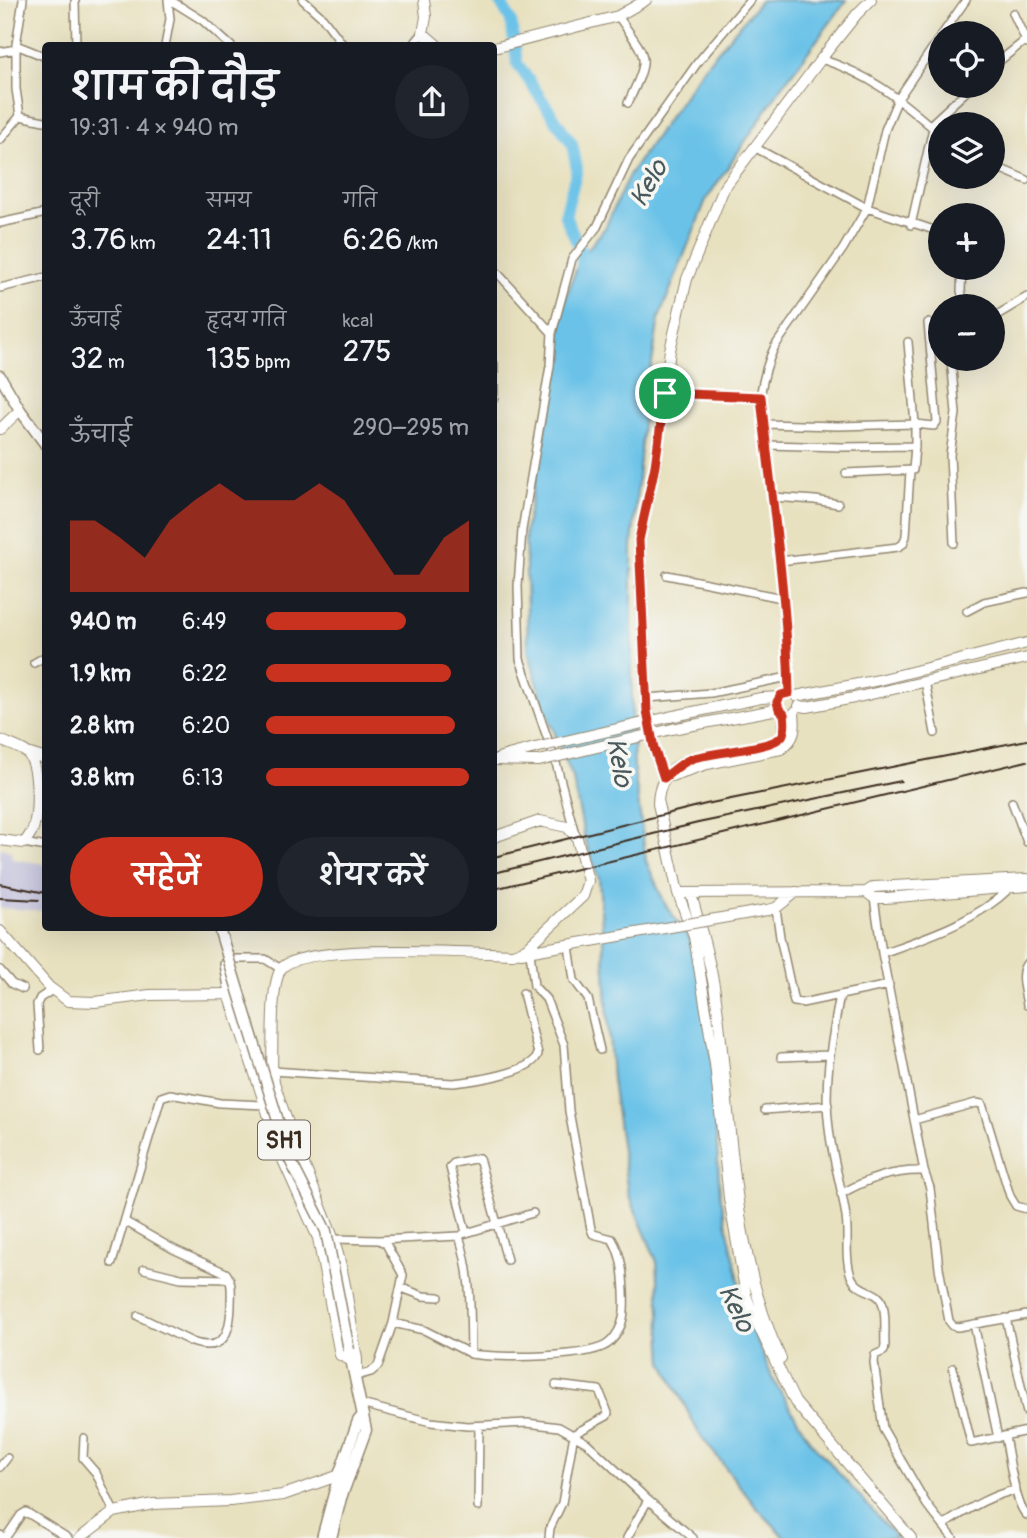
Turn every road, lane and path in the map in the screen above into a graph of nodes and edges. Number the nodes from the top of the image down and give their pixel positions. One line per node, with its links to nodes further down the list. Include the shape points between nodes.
1 (23, 0): 21 (street)
2 (75, 0): 15 (street)
3 (169, 0): 16 (street); 17 (street)
4 (303, 0): 18 (street)
5 (424, 0): 13 (street)
6 (646, 0): 11 (street)
7 (750, 0): 50 (street, via 698,62 629,159 597,227 572,259)
8 (871, 0): 27 (street)
9 (966, 0): 12 (street)
10 (1013, 13): 14 (street)
11 (618, 16): 22 (street); 30 (street, via 645,62)
12 (951, 21)
13 (423, 33): 19 (street); 20 (street)
14 (1027, 41): 26 (street)
15 (76, 42)
16 (166, 42)
17 (227, 42)
18 (341, 42)
19 (415, 42)
20 (433, 42)
21 (16, 47): 23 (street); 25 (street); 32 (street)
22 (497, 47)
23 (0, 52)
24 (928, 54): 29 (street)
25 (42, 56)
26 (1005, 57)
27 (821, 59): 29 (street, via 879,84); 36 (street)
28 (961, 98): 31 (street)
29 (898, 99): 34 (street); 40 (street)
30 (628, 103)
31 (949, 112)
32 (20, 116): 33 (street); 35 (street)
33 (42, 121)
34 (928, 124)
35 (0, 140)
36 (754, 147): 40 (street); 55 (street, via 724,188 687,279)
37 (928, 154): 43 (street)
38 (1005, 171): 39 (street)
39 (1027, 180)
40 (867, 208): 43 (street); 56 (street, via 775,346)
41 (42, 214): 42 (street)
42 (0, 223)
43 (911, 225): 44 (street)
44 (928, 229)
45 (497, 272): 50 (street)
46 (42, 278): 47 (street)
47 (0, 288)
48 (1027, 297): 49 (street)
49 (1005, 310)
50 (552, 333): 91 (street, via 522,530 520,659)
51 (908, 342): 59 (street)
52 (932, 371): 59 (street, via 937,422 934,426)
53 (952, 371): 68 (street)
54 (0, 376): 57 (main road)
55 (665, 393): 56 (street); 80 (street, via 639,540)
56 (761, 397): 58 (street)
57 (20, 410): 60 (street); 61 (main road)
58 (764, 424): 59 (street); 62 (street)
59 (915, 424): 63 (street)
60 (0, 429)
61 (42, 440)
62 (767, 445): 63 (street); 66 (street)
63 (915, 446): 64 (street, via 915,467)
64 (910, 471): 65 (street); 69 (street, via 903,544)
65 (846, 473)
66 (773, 497): 67 (street); 69 (street)
67 (838, 504)
68 (954, 543)
69 (780, 561): 72 (street)
70 (667, 575): 72 (street)
71 (1027, 593): 73 (street, via 984,602)
72 (782, 598): 78 (street)
73 (967, 611)
74 (1027, 643): 81 (street)
75 (42, 658): 77 (street)
76 (1027, 658): 79 (street)
77 (34, 663)
78 (788, 677): 80 (street, via 712,693); 81 (street)
79 (925, 681): 81 (street, via 807,707); 82 (street)
80 (647, 698): 88 (street, via 654,748)
81 (789, 704): 86 (street, bridge, via 761,698); 87 (street, bridge, via 538,761); 88 (street, via 795,734 781,749)
82 (935, 733)
83 (0, 740): 84 (street)
84 (27, 753): 85 (street); 94 (street, via 36,772 36,810 33,831)
85 (42, 758)
86 (497, 758)
87 (497, 759)
88 (664, 778): 100 (street, via 658,804)
89 (1012, 802): 93 (street)
90 (497, 836): 91 (street, via 540,821 567,827)
91 (577, 838): 109 (street, via 588,881 583,896 526,948)
92 (0, 840): 94 (street)
93 (1027, 842)
94 (24, 843): 95 (street)
95 (42, 846)
96 (1027, 878): 102 (street, via 874,887)
97 (1027, 886): 98 (street)
98 (1010, 888): 102 (street); 108 (street, via 960,922)
99 (796, 892): 101 (street); 102 (street); 103 (street)
100 (678, 893): 101 (street); 178 (street, via 694,937 716,1063 729,1198 746,1295 795,1402)
101 (691, 894): 179 (street, via 715,990 741,1226 774,1345 800,1398 861,1476)
102 (870, 895): 108 (street)
103 (771, 909): 106 (street, bridge); 118 (street, via 792,999 802,1003)
104 (0, 931): 115 (street)
105 (220, 931): 150 (main road, SH1, bridge, via 290,1160 326,1231)
106 (569, 946): 107 (street); 121 (street, via 574,980 588,999)
107 (530, 952): 109 (street); 149 (street, via 534,986 545,999 564,1045 569,1111 591,1229 597,1236 612,1239 621,1257 625,1313 610,1343 595,1351 500,1357)
108 (882, 953): 113 (street)
109 (513, 954): 111 (street, via 368,950 292,960)
110 (1027, 962): 119 (street, via 1022,977)
111 (281, 969): 117 (street, via 265,959 227,959); 124 (street, via 275,986)
112 (0, 970): 114 (street)
113 (889, 985): 118 (street); 128 (street)
114 (23, 989)
115 (52, 990): 117 (street, via 78,1002); 120 (street, via 37,1000)
116 (523, 993): 124 (street, via 538,1054 533,1063 505,1073 453,1083)
117 (229, 994): 125 (street)
118 (840, 995): 122 (street)
119 (1027, 1005)
120 (40, 1049)
121 (600, 1050)
122 (830, 1055): 123 (street); 126 (street)
123 (781, 1058)
124 (272, 1071): 136 (street)
125 (265, 1105): 133 (street, via 170,1094 161,1097); 150 (street, via 283,1160 318,1238 340,1355)
126 (828, 1105): 127 (street); 130 (street)
127 (765, 1110)
128 (914, 1120): 129 (street); 131 (street, via 982,1104 1010,1196 1016,1206)
129 (924, 1171): 130 (street, via 894,1172); 148 (street, via 950,1321 958,1327)
130 (841, 1194): 169 (street, via 850,1274 857,1287 883,1304 884,1351 875,1355 874,1362 883,1429)
131 (1027, 1209)
132 (533, 1213): 134 (street)
133 (126, 1222): 139 (street); 141 (street)
134 (497, 1223): 135 (street); 135 (street, via 479,1157 453,1163 450,1167); 138 (street)
135 (463, 1235): 137 (street); 149 (street)
136 (333, 1239): 137 (street); 152 (street, via 357,1359)
137 (379, 1240): 142 (street, via 391,1250 403,1275)
138 (507, 1260)
139 (112, 1263)
140 (144, 1269): 141 (street, via 181,1278)
141 (230, 1279): 144 (street, via 228,1331 214,1345 192,1342)
142 (402, 1287): 143 (street); 147 (street)
143 (439, 1297)
144 (138, 1315)
145 (1027, 1315): 146 (street)
146 (1006, 1318): 148 (street); 155 (street)
147 (393, 1322): 149 (street); 152 (street, via 378,1366)
148 (974, 1324): 160 (street)
149 (471, 1354)
150 (351, 1356): 152 (main road, SH1)
151 (954, 1368): 160 (street, via 971,1443)
152 (357, 1380): 154 (main road, SH1)
153 (556, 1385): 158 (street, via 599,1390 608,1409 607,1416)
154 (362, 1409): 156 (street); 163 (main road)
155 (1027, 1413)
156 (479, 1426): 158 (street, via 527,1423); 166 (street)
157 (1027, 1431): 160 (street)
158 (574, 1434): 165 (street); 175 (street, via 562,1503)
159 (84, 1438): 167 (street, via 83,1458)
160 (1002, 1438): 164 (street)
161 (7, 1458): 162 (street)
162 (0, 1467)
163 (345, 1473): 167 (street, via 283,1495 153,1504); 173 (main road); 174 (main road)
164 (1016, 1490): 168 (street); 169 (street, via 982,1501)
165 (648, 1500): 176 (street); 177 (street)
166 (478, 1507)
167 (114, 1512): 172 (street)
168 (1027, 1515)
169 (943, 1525): 180 (street)
170 (4, 1536): 171 (street, via 26,1512)
171 (68, 1538)
172 (80, 1538)
173 (322, 1538)
174 (331, 1538)
175 (549, 1538)
176 (627, 1538)
177 (692, 1538)
178 (911, 1538)
179 (918, 1538)
180 (953, 1538)

